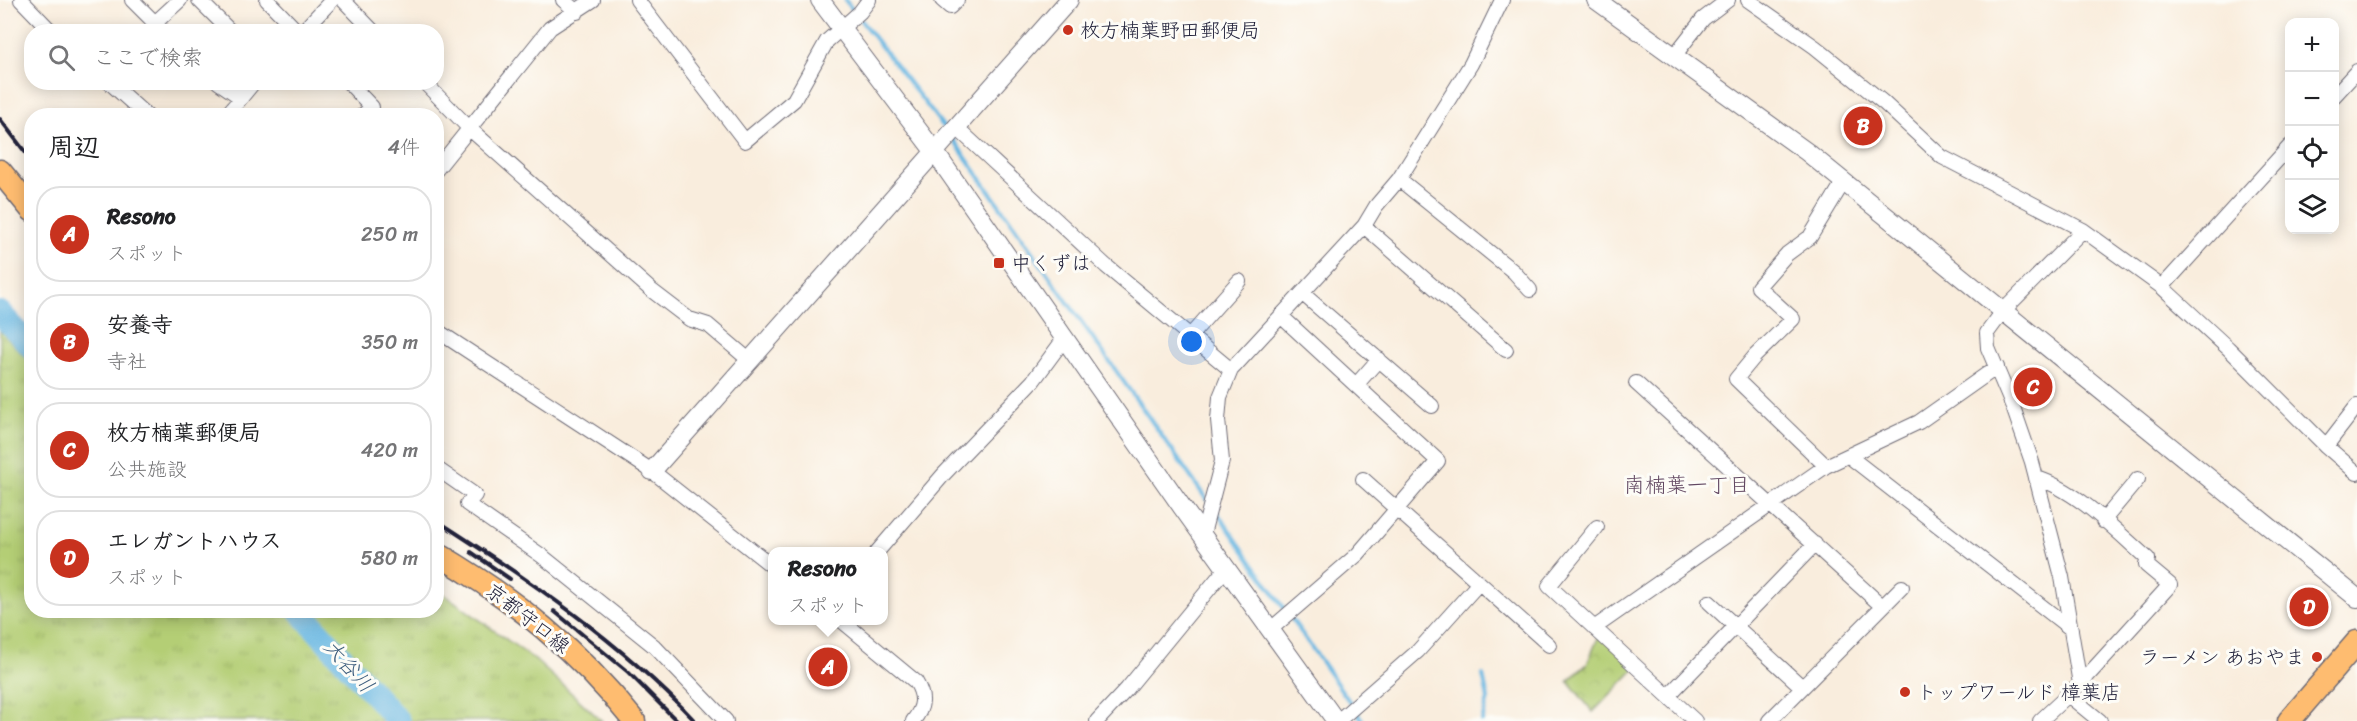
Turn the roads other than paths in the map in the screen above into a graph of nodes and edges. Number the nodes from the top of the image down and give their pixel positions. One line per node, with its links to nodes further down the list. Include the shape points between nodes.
1 (21, 0): 21 (street)
2 (132, 0): 22 (street)
3 (180, 0): 23 (street)
4 (199, 0): 24 (street)
5 (267, 0): 25 (street)
6 (332, 0): 26 (street)
7 (343, 0): 27 (street)
8 (563, 0): 20 (street)
9 (593, 0): 20 (street)
10 (637, 0): 28 (street, via 745,141 795,100 827,41)
11 (820, 0): 28 (street)
12 (869, 0): 28 (street)
13 (942, 0): 14 (street, via 950,7)
14 (957, 0)
15 (1069, 0): 41 (street)
16 (1502, 0): 47 (street, via 1471,64)
17 (1596, 0): 29 (street)
18 (1728, 0): 29 (street, via 1703,19)
19 (1748, 0): 51 (street, via 1815,47 1942,157)
20 (577, 12): 42 (street, via 550,28)
21 (44, 24)
22 (157, 24)
23 (162, 24)
24 (223, 24)
25 (290, 24)
26 (310, 24)
27 (366, 24)
28 (841, 28): 44 (street)
29 (1674, 56): 48 (street)
30 (2357, 71): 36 (street)
31 (118, 90): 38 (street)
32 (230, 90): 37 (street)
33 (247, 90): 37 (street)
34 (356, 90): 40 (street)
35 (432, 90): 42 (street)
36 (2339, 91)
37 (240, 97): 39 (street)
38 (138, 108)
39 (232, 108)
40 (371, 108)
41 (956, 127): 44 (street); 59 (street, via 1106,266)
42 (470, 129): 45 (street); 63 (street, via 651,290 688,318 708,325)
43 (2285, 150): 53 (street)
44 (934, 151): 60 (street); 63 (street)
45 (444, 160)
46 (0, 171): 49 (main road)
47 (1399, 178): 50 (street); 54 (street, via 1514,272)
48 (1844, 181): 56 (street); 73 (street, via 1810,237 1787,254 1758,286 1793,319 1736,379)
49 (24, 200)
50 (1364, 226): 55 (street); 61 (street)
51 (2083, 230): 53 (street); 56 (street)
52 (1239, 281): 59 (street)
53 (2162, 287): 70 (street)
54 (1530, 290)
55 (1303, 294): 57 (street); 62 (street)
56 (2004, 310): 64 (street, via 1987,333); 91 (street)
57 (1282, 317): 65 (street); 67 (street)
58 (444, 335): 74 (street)
59 (1190, 336): 65 (street)
60 (1064, 339): 83 (street); 85 (street, via 1033,381)
61 (1506, 350)
62 (1379, 359): 67 (street); 68 (street)
63 (749, 360): 74 (street)
64 (1997, 367): 71 (street, via 1919,422); 76 (street)
65 (1231, 370): 83 (street, via 1220,397 1222,461)
66 (1636, 383): 79 (street)
67 (1356, 385): 80 (street, via 1438,461)
68 (1432, 406)
69 (2357, 406): 70 (street)
70 (2326, 446): 72 (street)
71 (1850, 457): 73 (street); 98 (street)
72 (2354, 465)
73 (1826, 466): 79 (street)
74 (652, 471): 87 (street)
75 (444, 474): 106 (street, via 475,495 467,504 542,556 654,646)
76 (2036, 478): 81 (street, via 2055,483); 98 (street)
77 (1363, 479): 80 (street)
78 (2138, 479): 81 (street)
79 (1772, 503): 84 (street); 96 (street)
80 (1396, 509): 89 (street); 97 (street, via 1358,554)
81 (2103, 520): 101 (street, via 2148,559 2146,565 2170,585)
82 (1597, 526): 96 (street, via 1549,586)
83 (1203, 534): 88 (street)
84 (1815, 544): 93 (street); 95 (street)
85 (881, 547)
86 (444, 558): 105 (main road, 京都守口線, via 552,632 606,686)
87 (768, 563)
88 (1227, 567): 97 (street); 108 (street)
89 (1479, 584): 100 (street); 109 (street, via 1418,651)
90 (1902, 586): 93 (street)
91 (2357, 598)
92 (1709, 602): 95 (street)
93 (1882, 606): 102 (street)
94 (846, 625): 107 (street, via 916,682 923,694 922,710)
95 (1736, 627): 102 (street); 104 (street)
96 (1594, 628): 104 (street)
97 (1271, 629): 109 (street)
98 (2071, 629): 101 (street)
99 (2357, 642): 114 (main road)
100 (1549, 645)
101 (2080, 684): 103 (street)
102 (1802, 687): 111 (street)
103 (2067, 694): 112 (street); 113 (street)
104 (1668, 696): 110 (street)
105 (634, 721)
106 (726, 721)
107 (913, 721)
108 (1097, 721)
109 (1337, 721)
110 (1695, 721)
111 (1769, 721)
112 (2040, 721)
113 (2100, 721)
114 (2289, 721)

